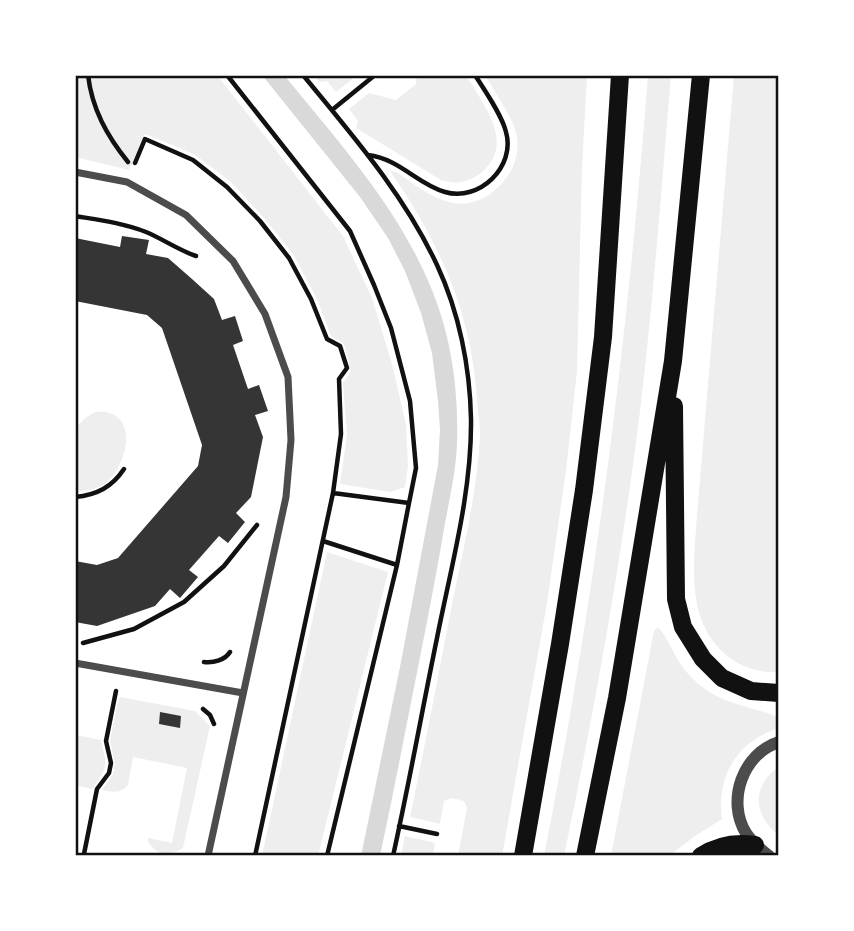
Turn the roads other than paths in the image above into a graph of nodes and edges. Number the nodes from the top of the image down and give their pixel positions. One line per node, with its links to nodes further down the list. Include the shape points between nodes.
1 (620, 75): 11 (main road, via 603,337 584,490)
2 (701, 75): 4 (main road)
3 (75, 172): 6 (street, via 127,182 186,215 233,261 265,314 288,377 291,440 286,497)
4 (673, 360): 7 (main road, via 676,599 683,627 702,659 722,678 751,691); 12 (main road, via 617,698)
5 (75, 663): 6 (street)
6 (243, 693): 10 (street)
7 (778, 694)
8 (779, 742): 9 (street, via 759,753 748,766 737,798 745,831)
9 (762, 850): 13 (main road, via 740,842)
10 (208, 856)
11 (523, 856)
12 (585, 856)
13 (701, 856)

